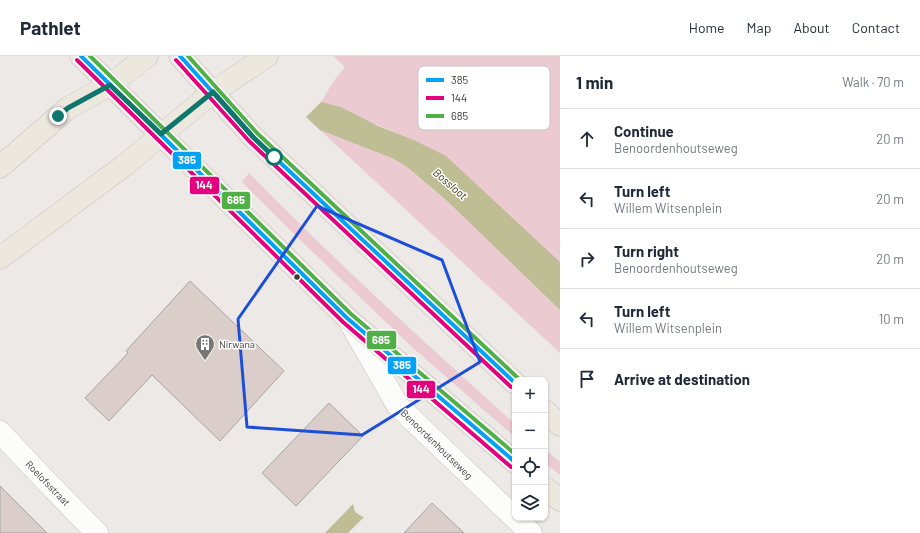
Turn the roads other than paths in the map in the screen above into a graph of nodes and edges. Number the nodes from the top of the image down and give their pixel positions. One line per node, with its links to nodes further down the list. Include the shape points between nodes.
1 (81, 56): 5 (main road, Benoordenhoutseweg)
2 (147, 56): 5 (main road)
3 (180, 56): 6 (main road)
4 (267, 56): 6 (main road)
5 (110, 85): 7 (main road, Benoordenhoutseweg); 8 (main road, via 68,108)
6 (213, 92): 7 (main road); 11 (main road, via 262,145)
7 (161, 134): 9 (main road, via 125,165); 10 (main road, Benoordenhoutseweg)
8 (0, 167)
9 (0, 258)
10 (348, 318): 15 (main road, Benoordenhoutseweg); 18 (street, Benoordenhoutseweg, via 398,406)
11 (512, 379)
12 (547, 413): 13 (main road)
13 (560, 425)
14 (0, 432): 20 (street, Roelofsstraat)
15 (512, 459)
16 (548, 490): 17 (main road)
17 (560, 500)
18 (512, 515)
19 (518, 521): 21 (street, Benoordenhoutseweg)
20 (97, 533)
21 (531, 533)

